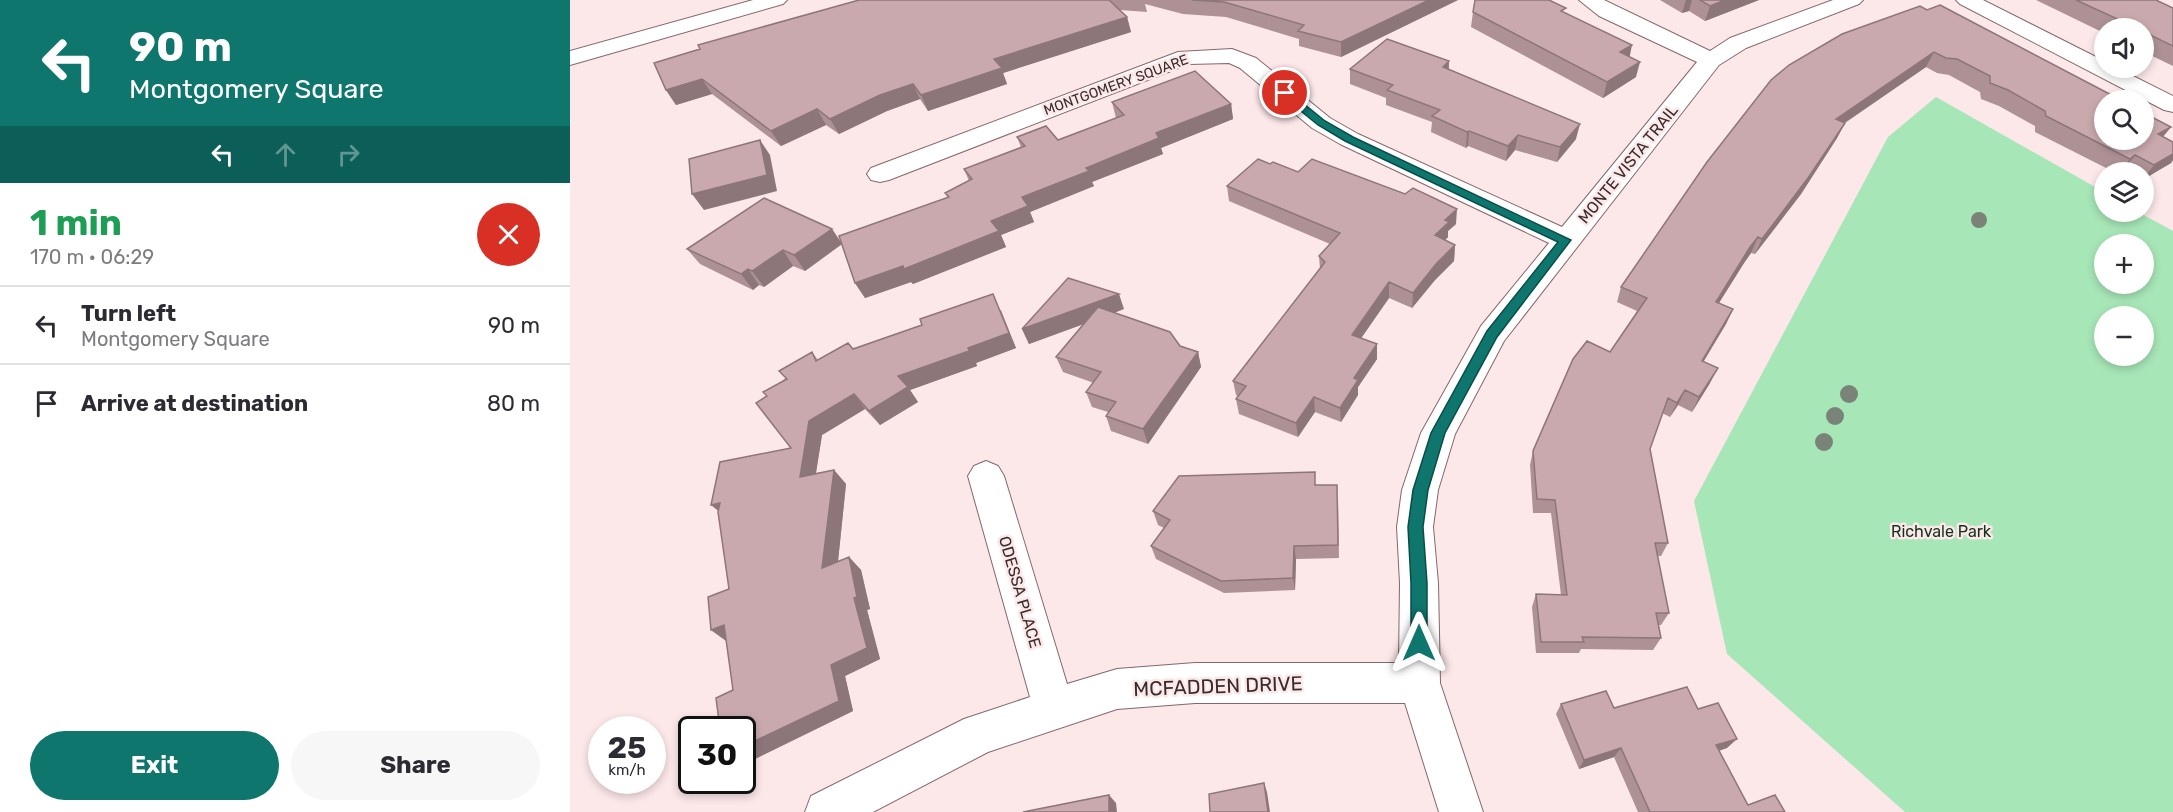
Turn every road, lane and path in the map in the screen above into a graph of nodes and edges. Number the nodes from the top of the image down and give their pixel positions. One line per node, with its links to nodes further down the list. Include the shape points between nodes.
1 (776, 0): 5 (street)
2 (1590, 0): 6 (street)
3 (1852, 0): 6 (street, MONTE VISTA TRAIL, via 1738,43)
4 (1967, 0): 7 (street)
5 (570, 58)
6 (1711, 60): 9 (street, MONTE VISTA TRAIL)
7 (2173, 105)
8 (880, 174): 9 (street, MONTGOMERY SQUARE, via 1186,57 1232,56 1248,63 1321,123 1349,139)
9 (1566, 240): 11 (street, MONTE VISTA TRAIL, via 1492,334 1438,433 1420,490 1415,527)
10 (986, 476): 12 (street, ODESSA PLACE)
11 (1419, 683): 12 (street, MCFADDEN DRIVE, via 1195,683 1117,689); 14 (street, MONTE VISTA TRAIL)
12 (1054, 709): 13 (street, MCFADDEN DRIVE, via 979,735)
13 (827, 812)
14 (1461, 812)

